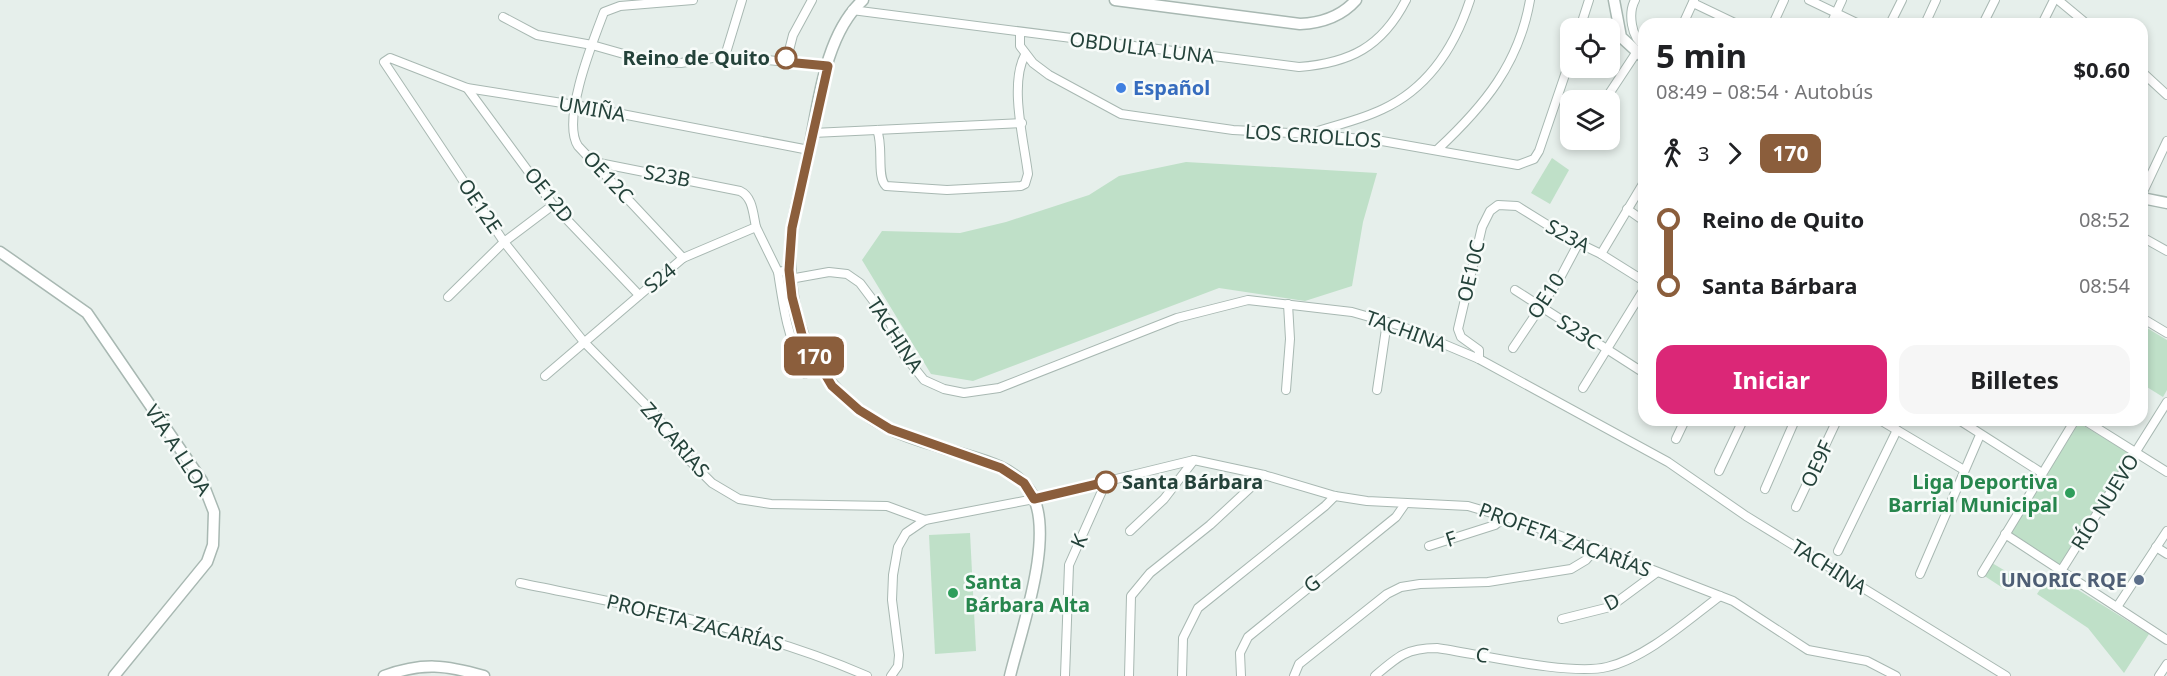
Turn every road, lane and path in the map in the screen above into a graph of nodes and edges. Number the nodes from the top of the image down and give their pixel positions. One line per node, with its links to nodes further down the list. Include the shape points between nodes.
1 (693, 0): 38 (street, OE12C, via 620,6 604,12)
2 (742, 0): 41 (street)
3 (812, 0): 43 (street, via 794,35)
4 (863, 0): 22 (street)
5 (1115, 0): 6 (street, via 1300,24 1335,16)
6 (1356, 0)
7 (1406, 0): 36 (street, OBDULIA LUNA, via 1390,27 1371,45 1347,58 1308,66)
8 (1470, 0): 55 (street, via 1449,50 1418,87 1382,110)
9 (1530, 0): 57 (street, via 1525,27 1505,72 1474,115)
10 (1589, 0): 25 (street)
11 (1614, 0): 39 (street, via 1621,37)
12 (1635, 0): 37 (street, via 1631,19)
13 (1784, 0): 28 (street)
14 (1809, 0): 23 (street)
15 (1842, 0): 23 (street)
16 (1902, 0): 31 (street)
17 (1936, 0): 32 (street)
18 (1995, 0): 33 (street)
19 (2054, 0): 34 (street)
20 (2058, 0): 35 (street)
21 (1694, 1): 26 (street); 27 (street)
22 (852, 10): 36 (street, OBDULIA LUNA); 45 (street, via 838,31)
23 (1835, 13): 29 (street); 30 (street)
24 (503, 17): 38 (street, via 537,35)
25 (1583, 18)
26 (1686, 18)
27 (1726, 18)
28 (1776, 18)
29 (1833, 18)
30 (1846, 18)
31 (1893, 18)
32 (1928, 18)
33 (1986, 18)
34 (2045, 18)
35 (2080, 18)
36 (1020, 32): 40 (street)
37 (1638, 41)
38 (592, 45): 41 (street, via 666,64); 51 (street, OE12C)
39 (1638, 50)
40 (1025, 55): 52 (street, via 1018,73); 55 (street, LOS CRIOLLOS, via 1049,75 1121,114 1233,130)
41 (725, 56): 43 (street)
42 (1638, 56): 49 (street)
43 (786, 62): 45 (street)
44 (384, 65): 48 (street, UMIÑA, via 390,58); 70 (street, OE12E)
45 (828, 66): 54 (street)
46 (1563, 78): 57 (street, LOS CRIOLLOS, via 1534,159 1518,165)
47 (2148, 78): 50 (street)
48 (467, 88): 51 (street, UMIÑA); 64 (street, OE12D)
49 (1612, 90)
50 (2167, 95)
51 (575, 105): 58 (street, UMIÑA); 59 (street, OE12C, via 575,141)
52 (1022, 123): 53 (street); 53 (street, via 1028,174 1025,184 1016,188 947,190 886,186 881,180 882,146)
53 (877, 130): 54 (street)
54 (813, 133): 58 (street)
55 (1310, 134): 57 (street, LOS CRIOLLOS)
56 (2167, 141): 60 (street)
57 (1438, 149)
58 (809, 150): 76 (street)
59 (594, 162): 68 (street, S23B, via 740,191 747,194); 75 (street, OE12C)
60 (2148, 183)
61 (1638, 192): 65 (street)
62 (2148, 198): 63 (street)
63 (2167, 203)
64 (553, 205): 70 (street); 79 (street, OE12D)
65 (1627, 209): 67 (street); 74 (street)
66 (1490, 211): 71 (street, S23A, via 1498,205 1517,206); 90 (street, OE10C, via 1482,227 1458,333 1479,350)
67 (1638, 217)
68 (756, 227): 75 (street, S24); 76 (street)
69 (2148, 240): 72 (street)
70 (504, 242): 80 (street); 87 (street, OE12E)
71 (1578, 244): 74 (street, S23A); 83 (street, OE10)
72 (2167, 251)
73 (0, 252): 142 (street, VÍA A LLOA, via 87,313 202,481 212,504 214,533 207,562)
74 (1601, 254): 77 (street, S23A)
75 (684, 258): 79 (street, S24)
76 (786, 274): 82 (street, TACHINA, via 829,272 847,274 860,282 890,323 904,355 924,380 964,393 999,388 1177,318 1248,300); 92 (street, via 791,343); 119 (street, via 802,335 844,399 890,429 1001,468 1024,483)
77 (1638, 277)
78 (1515, 290): 83 (street, S23C)
79 (639, 295): 87 (street, S24)
80 (448, 297)
81 (1638, 300): 89 (street)
82 (1288, 304): 84 (street, TACHINA, via 1352,312); 95 (street)
83 (1539, 307): 88 (street, OE10); 89 (street, S23C)
84 (1386, 322): 90 (street, TACHINA); 96 (street)
85 (2148, 322): 86 (street)
86 (2167, 333)
87 (584, 342): 93 (street, S24); 123 (street, ZACARIAS, via 655,414 689,460 712,483 739,499 771,504 887,506)
88 (1513, 348)
89 (1608, 350): 91 (street, S23C); 94 (street)
90 (1479, 359): 155 (street, TACHINA, via 1668,462 1746,516)
91 (1638, 369)
92 (805, 374)
93 (545, 376)
94 (1583, 388)
95 (1286, 390)
96 (1377, 390)
97 (2167, 402): 109 (street, RÍO NUEVO)
98 (1682, 426): 108 (street)
99 (1740, 426): 112 (street)
100 (1792, 426): 117 (street)
101 (1834, 426): 121 (street, OE9F)
102 (1890, 426): 106 (street)
103 (1967, 426): 107 (street)
104 (2071, 426): 114 (street)
105 (2094, 426): 109 (street)
106 (1897, 430): 111 (street); 130 (street)
107 (1980, 435): 111 (street); 114 (street)
108 (1676, 439)
109 (2136, 452): 113 (street); 132 (street, RÍO NUEVO)
110 (1194, 460): 115 (street, PROFETA ZACARÍAS); 116 (street, PROFETA ZACARÍAS); 124 (street, via 1164,499)
111 (1964, 470): 135 (street)
112 (1719, 471)
113 (2167, 472)
114 (2042, 473): 126 (street)
115 (1264, 475): 118 (street, PROFETA ZACARÍAS); 149 (street, via 1150,573 1131,596)
116 (1106, 482): 119 (street, PROFETA ZACARÍAS); 148 (street, K, via 1069,565)
117 (1765, 489)
118 (1335, 496): 120 (street, PROFETA ZACARÍAS); 150 (street, via 1198,608 1183,638)
119 (1034, 499): 123 (street, PROFETA ZACARÍAS); 147 (street, via 1041,523 1040,552)
120 (1405, 504): 122 (street, PROFETA ZACARÍAS, via 1468,506); 151 (street, G, via 1396,517 1248,637 1240,653)
121 (1796, 507)
122 (1505, 517): 127 (street, F, via 1495,525); 129 (street, PROFETA ZACARÍAS)
123 (925, 520): 146 (street, PROFETA ZACARÍAS, via 906,533 898,547 892,600 899,655)
124 (1130, 531)
125 (2167, 531): 128 (street)
126 (2005, 534): 132 (street); 134 (street)
127 (1429, 546)
128 (2156, 547): 131 (street); 138 (street)
129 (1596, 548): 133 (street, PROFETA ZACARÍAS); 152 (street, via 1571,569 1488,582 1401,587 1299,664)
130 (1838, 551)
131 (2167, 554)
132 (2061, 571): 138 (street)
133 (1656, 573): 137 (street, PROFETA ZACARÍAS); 139 (street, D, via 1610,607)
134 (1982, 573)
135 (1920, 574)
136 (520, 583): 145 (street, PROFETA ZACARÍAS, via 652,610 820,655)
137 (1720, 596): 153 (street, C, via 1662,639 1622,663 1605,668 1575,669 1418,648 1399,655); 154 (street, PROFETA ZACARÍAS, via 1808,650 1861,660)
138 (2117, 607): 140 (street)
139 (1562, 620)
140 (2167, 640)
141 (2167, 664): 156 (street)
142 (114, 676)
143 (384, 676): 144 (street, via 434,665)
144 (484, 676)
145 (867, 676)
146 (891, 676)
147 (1010, 676)
148 (1065, 676)
149 (1130, 676)
150 (1182, 676)
151 (1241, 676)
152 (1294, 676)
153 (1375, 676)
154 (1896, 676)
155 (2006, 676)
156 (2159, 676)

